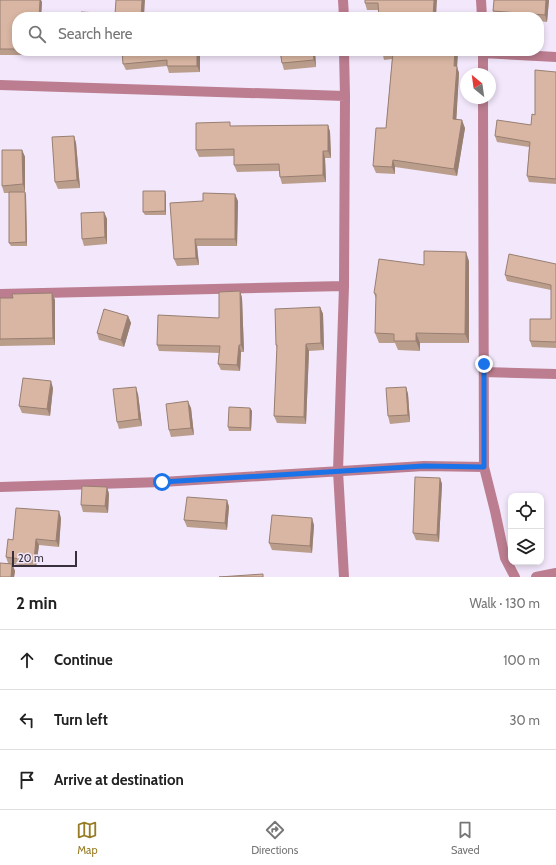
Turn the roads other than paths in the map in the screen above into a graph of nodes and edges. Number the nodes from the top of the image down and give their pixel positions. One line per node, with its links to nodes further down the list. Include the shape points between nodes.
1 (343, 0): 3 (street)
2 (481, 0): 4 (street)
3 (344, 12)
4 (482, 12)
5 (344, 56): 11 (street)
6 (483, 56): 9 (street)
7 (541, 56): 8 (street)
8 (556, 57)
9 (483, 68)
10 (0, 85): 11 (street)
11 (345, 96): 13 (street)
12 (483, 104): 15 (street)
13 (344, 286): 14 (street); 18 (street)
14 (0, 294)
15 (484, 372): 16 (street); 17 (street)
16 (556, 374)
17 (484, 467): 18 (street, via 424,466); 22 (street, via 505,558)
18 (338, 471): 19 (street, via 162,482); 21 (street)
19 (0, 487)
20 (556, 573): 23 (street)
21 (344, 577)
22 (515, 577)
23 (536, 577)

